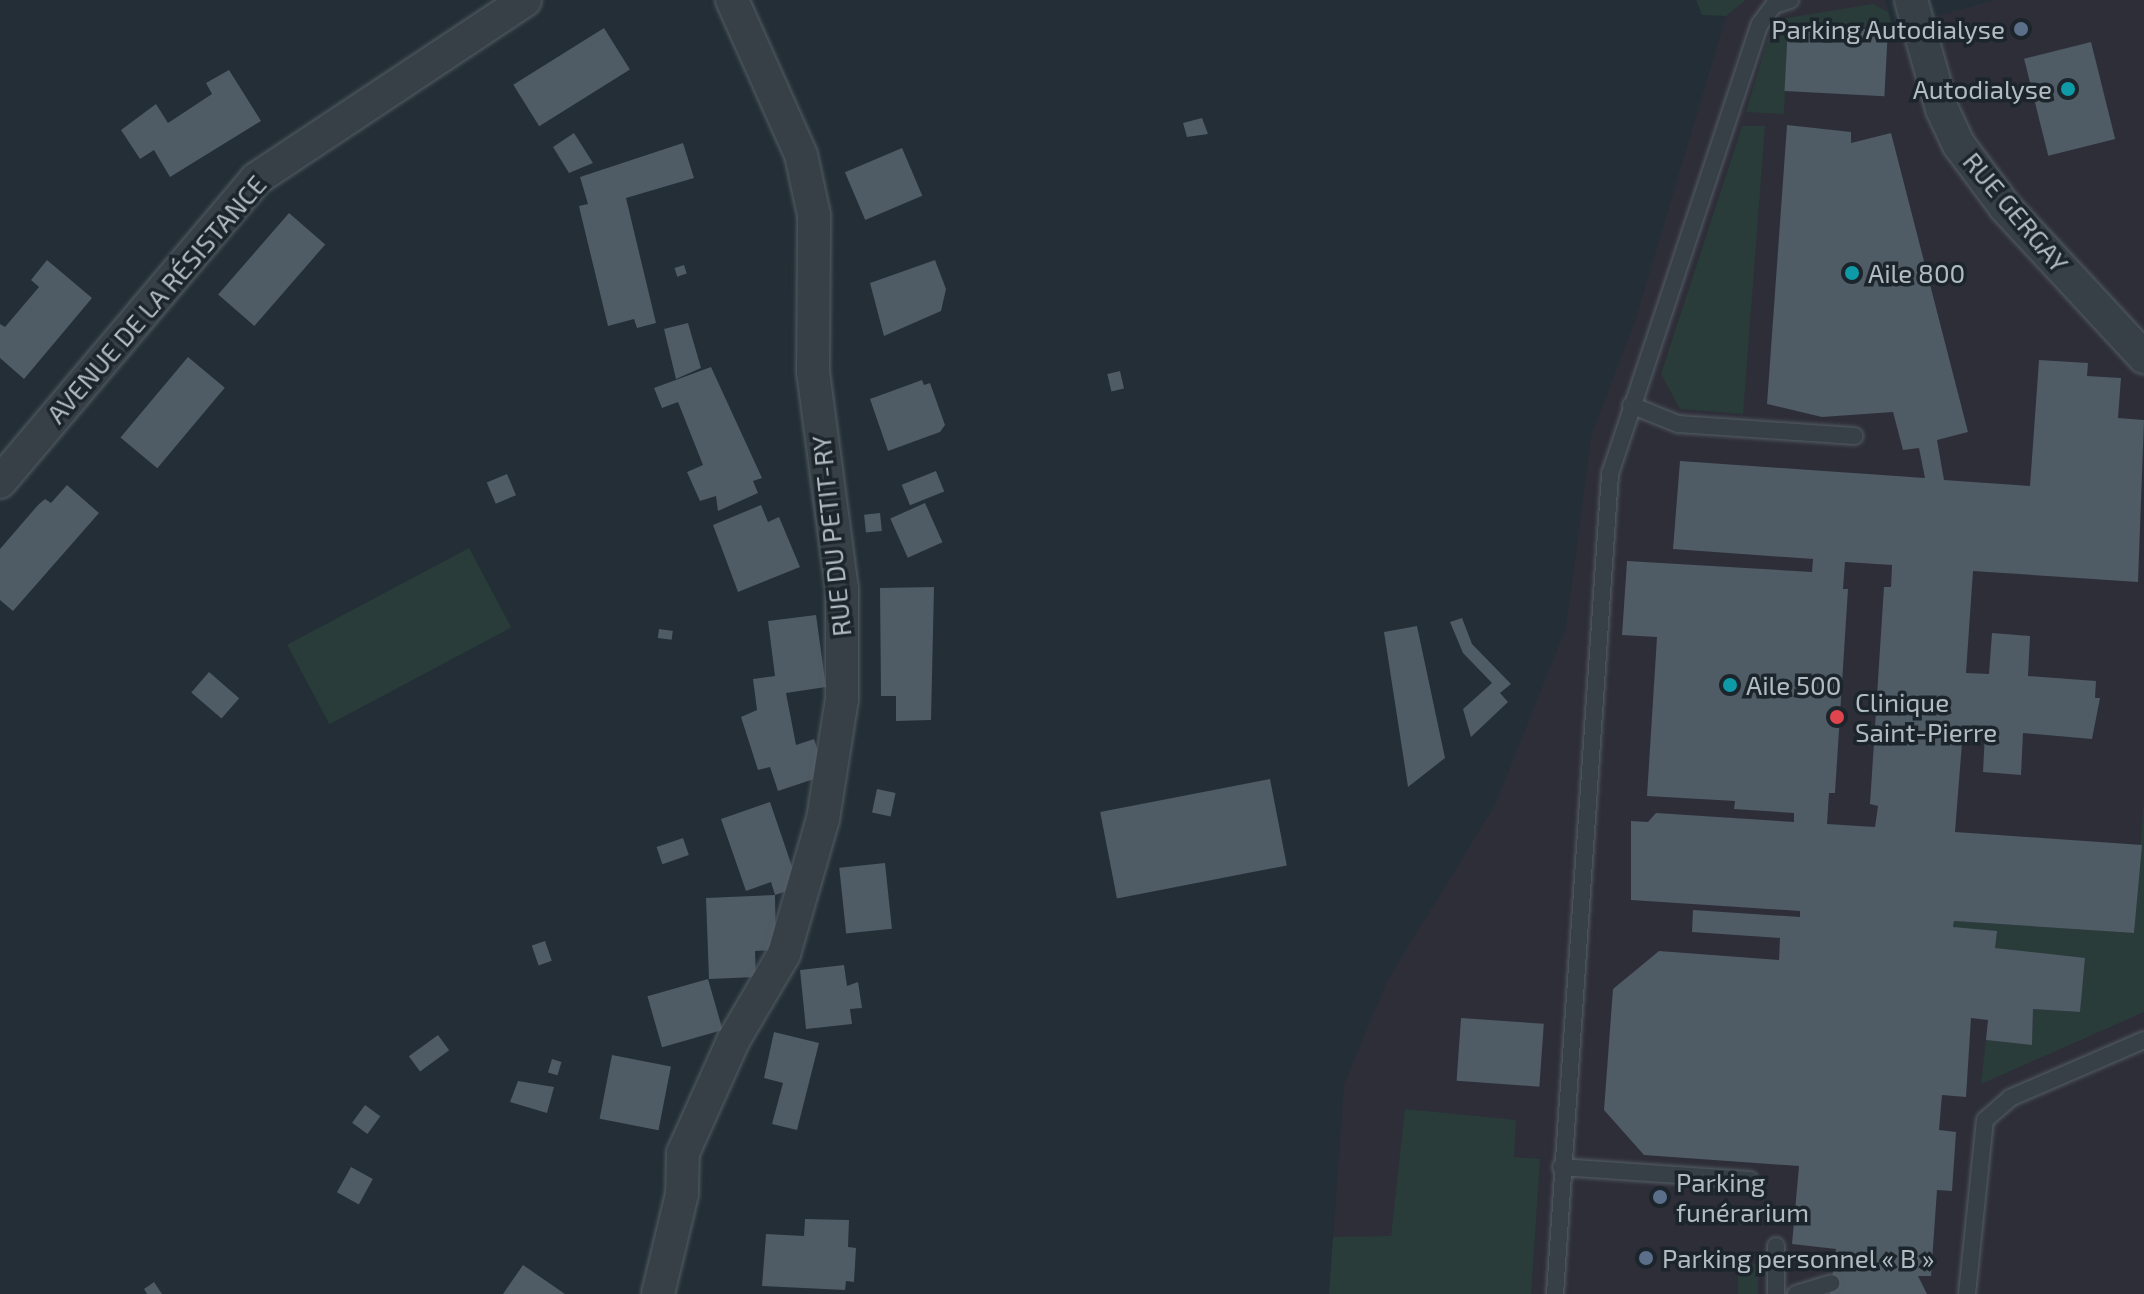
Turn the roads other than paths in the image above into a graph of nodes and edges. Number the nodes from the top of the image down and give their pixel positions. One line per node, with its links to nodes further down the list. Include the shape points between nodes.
1 (525, 0): 8 (street, AVENUE DE LA RÉSISTANCE, via 266,170)
2 (732, 0): 14 (street, RUE DU PETIT-RY, via 801,155 814,215 813,372 842,589 842,699 823,819 784,954 733,1041 683,1153 682,1194)
3 (1790, 0): 6 (lane, via 1774,5 1760,24)
4 (1911, 0): 5 (street, RUE GERGAY, via 1942,109 1959,145 2005,207)
5 (2144, 357)
6 (1631, 405): 7 (lane, via 1678,424); 10 (lane, via 1610,474)
7 (1855, 436)
8 (0, 482)
9 (2144, 1040): 18 (lane, via 2010,1098 1985,1120)
10 (1561, 1167): 11 (lane); 15 (lane)
11 (1750, 1180)
12 (1776, 1246): 16 (lane)
13 (1831, 1283): 17 (lane)
14 (658, 1294)
15 (1555, 1294)
16 (1776, 1294)
17 (1796, 1294)
18 (1967, 1294)

